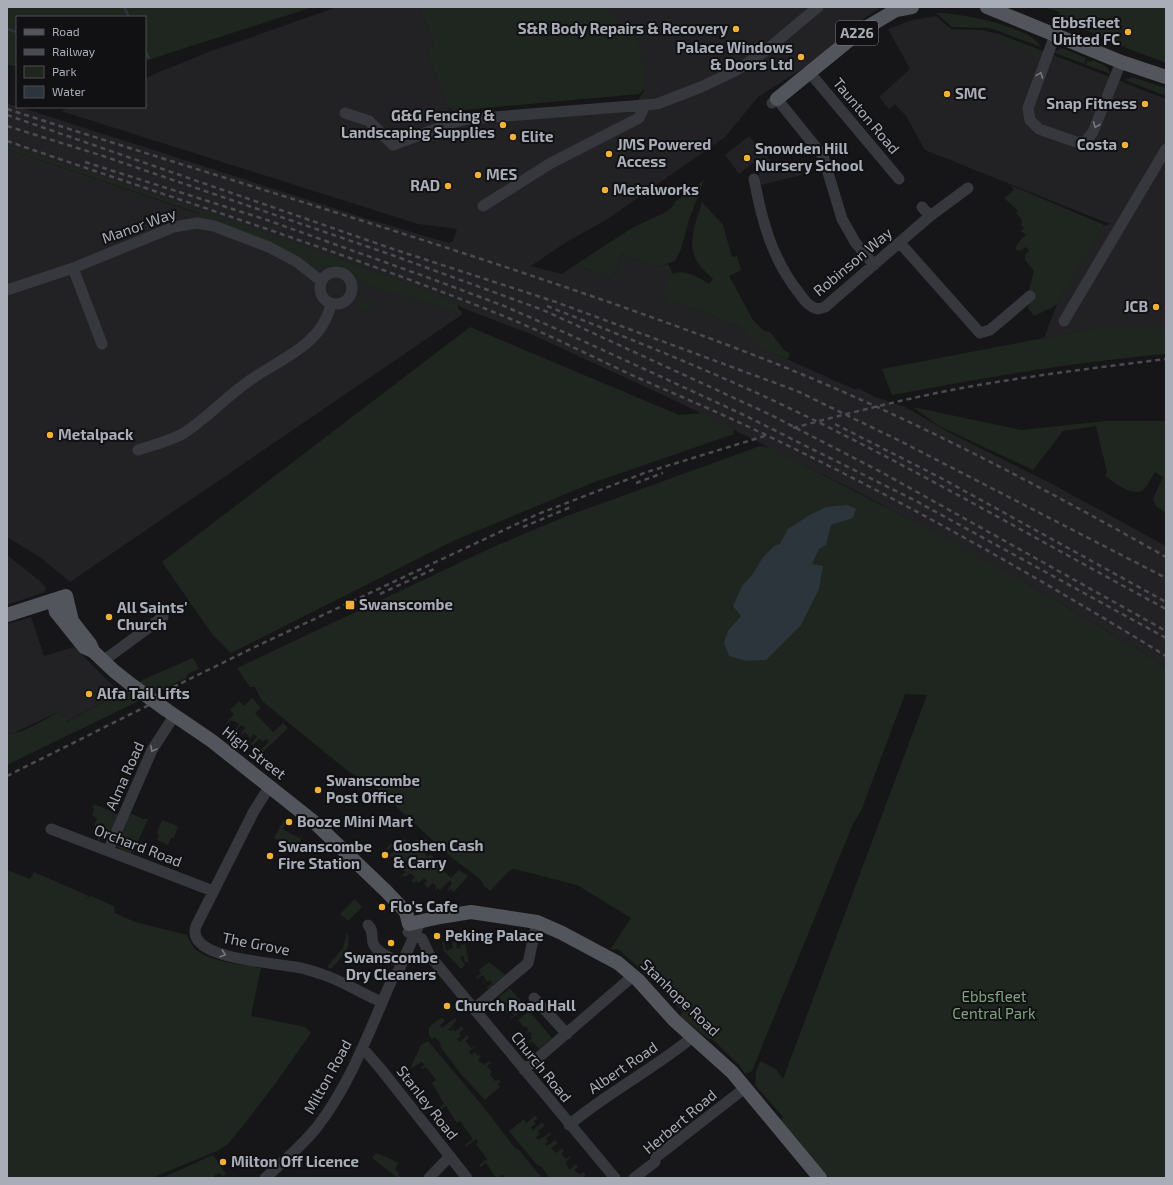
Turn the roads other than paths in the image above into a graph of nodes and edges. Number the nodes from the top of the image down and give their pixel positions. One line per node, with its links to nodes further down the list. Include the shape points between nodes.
1 (818, 7): 9 (street, via 764,52 737,70 701,88 657,104)
2 (912, 7): 6 (main road, A226, via 896,10 859,32)
3 (986, 7): 4 (main road)
4 (1055, 34): 5 (main road); 5 (street, one-way to 4, via 1088,140 1076,142 1039,129 1030,120 1028,108)
5 (1121, 62): 7 (main road)
6 (810, 73): 8 (main road, A226); 13 (street, Taunton Road)
7 (1166, 77)
8 (775, 101): 19 (street, via 823,156 842,219 855,242)
9 (645, 105): 10 (street, via 469,119 393,145 369,121); 15 (street, via 640,118 551,163)
10 (345, 113)
11 (1166, 149): 25 (street)
12 (754, 179): 19 (street, Robinson Way, via 762,220 773,249 790,280 811,306 824,308)
13 (899, 179)
14 (968, 188): 17 (street, Robinson Way)
15 (483, 206)
16 (922, 207): 17 (street)
17 (930, 216): 18 (street, Robinson Way)
18 (900, 243): 19 (street, Robinson Way); 23 (street, via 980,333 990,330)
19 (874, 265)
20 (73, 268): 21 (street, Manor Way, via 174,228 197,223 214,226 269,247 297,262); 22 (street, Manor Way); 26 (street)
21 (321, 281): 24 (street, via 322,298); 24 (street, via 328,274 338,272 351,281 352,291 347,301 342,304)
22 (7, 290)
23 (1030, 296)
24 (331, 304): 27 (street, via 329,315 313,338 287,358 249,380 183,433)
25 (1064, 321)
26 (102, 344)
27 (138, 450)
28 (56, 599): 29 (main road); 31 (main road, High Street); 31 (main road, High Street, via 68,633)
29 (7, 615)
30 (163, 617): 31 (street)
31 (98, 656): 32 (main road, High Street, bridge)
32 (170, 713): 33 (main road, High Street, via 212,741); 35 (street, Alma Road, one-way to 35)
33 (270, 786): 36 (street, The Grove); 39 (main road, High Street, via 316,824 386,891)
34 (51, 829): 35 (street, Orchard Road)
35 (108, 851): 36 (street, Orchard Road)
36 (213, 891): 44 (street, The Grove, one-way to 44, via 195,930 196,938 201,945 225,955 291,966 321,974)
37 (537, 922): 39 (main road, Stanhope Road, via 469,913 440,917); 42 (main road, Stanhope Road, via 616,962); 45 (street, via 528,963)
38 (368, 925): 40 (street, via 373,930 376,948)
39 (411, 928): 40 (street, Milton Road); 41 (street, Milton Road); 45 (street, Church Road, via 422,940 430,956)
40 (397, 960): 41 (street, Milton Road)
41 (394, 975): 44 (street, Milton Road)
42 (634, 976): 46 (street); 47 (main road, Stanhope Road, via 674,1020)
43 (534, 998): 46 (street)
44 (382, 1002): 48 (street, Milton Road)
45 (474, 1009): 49 (street, Church Road)
46 (566, 1034): 49 (street)
47 (694, 1036): 50 (main road, Stanhope Road, via 732,1072); 51 (street, Albert Road, via 651,1069 599,1100)
48 (361, 1050): 52 (street, Stanley Road, via 380,1068); 53 (street, Milton Road, via 335,1100 317,1127 298,1149)
49 (524, 1070): 51 (street, Church Road)
50 (744, 1088): 57 (street, Herbert Road, via 656,1157 655,1162); 58 (main road, Stanhope Road)
51 (569, 1124): 56 (street, Church Road)
52 (450, 1156): 54 (street); 55 (street, Stanley Road)
53 (265, 1178)
54 (429, 1178)
55 (467, 1178)
56 (614, 1178)
57 (634, 1178)
58 (820, 1178)

